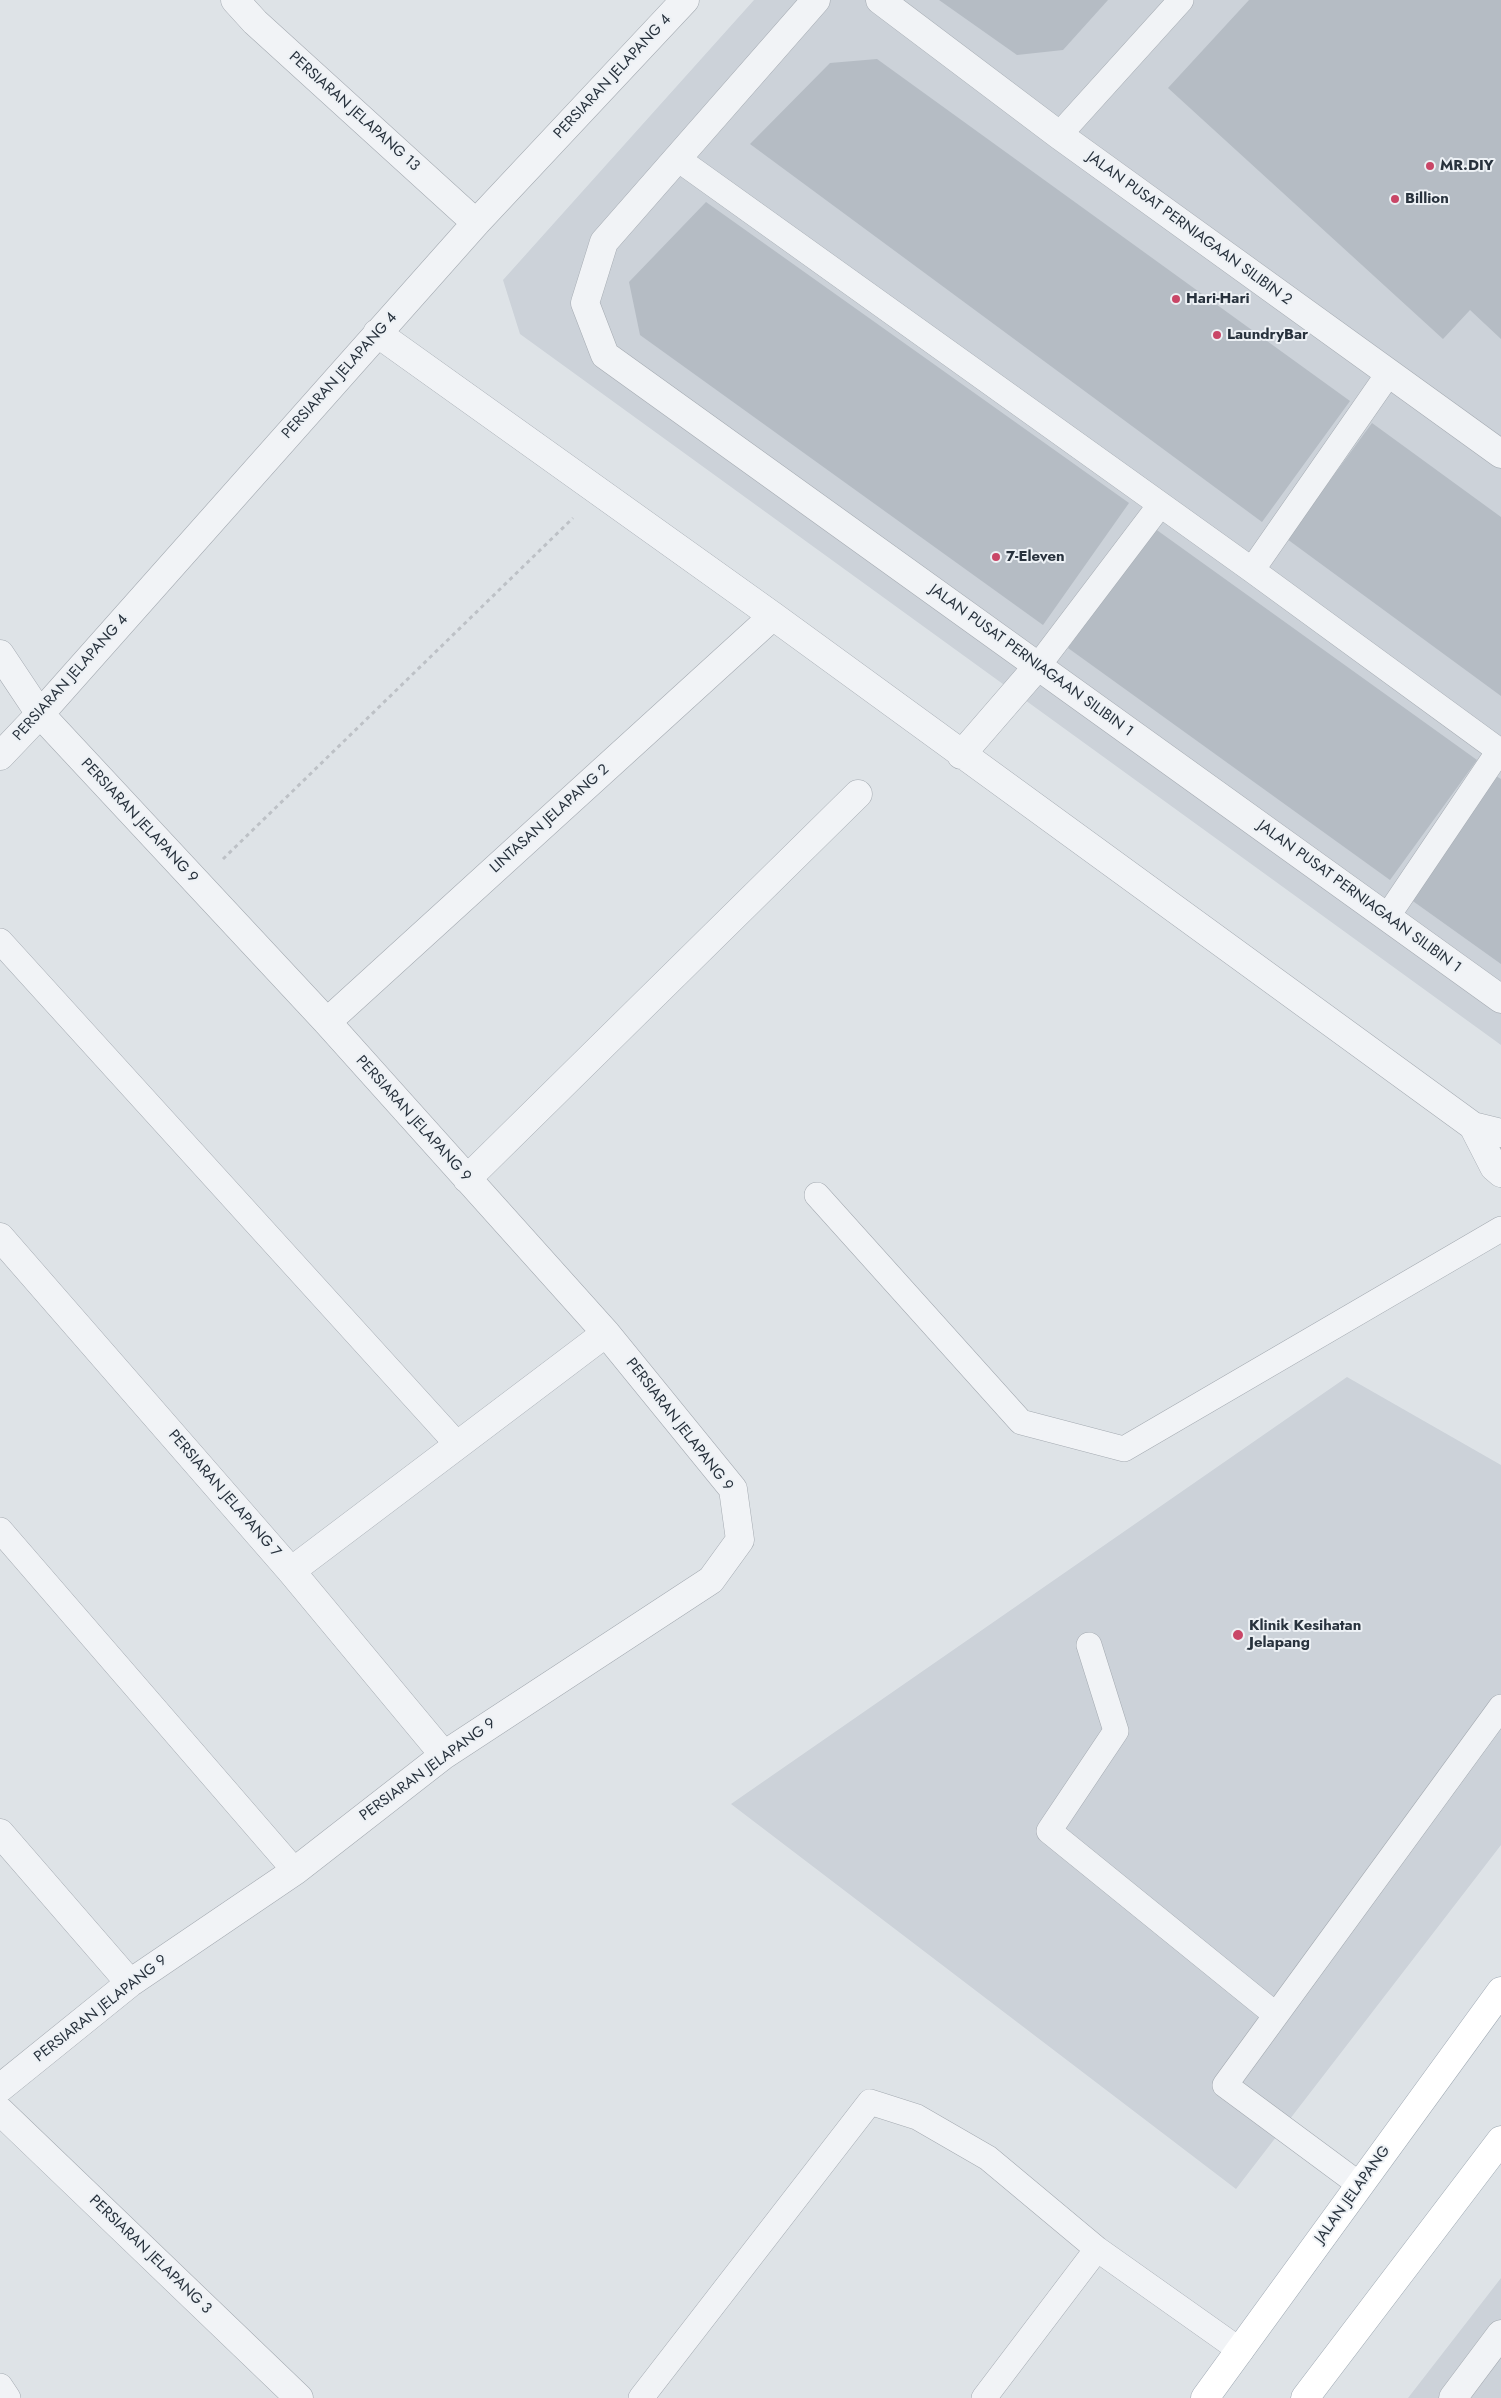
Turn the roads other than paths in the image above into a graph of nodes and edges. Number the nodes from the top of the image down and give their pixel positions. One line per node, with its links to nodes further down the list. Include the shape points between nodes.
1 (235, 0): 8 (street, PERSIARAN JELAPANG 13, via 255,22)
2 (685, 0): 8 (street, PERSIARAN JELAPANG 4)
3 (816, 0): 7 (street)
4 (880, 0): 6 (street, JALAN PUSAT PERNIAGAAN SILIBIN 2)
5 (1181, 0): 6 (lane)
6 (1059, 135): 10 (street, JALAN PUSAT PERNIAGAAN SILIBIN 2)
7 (678, 159): 12 (lane); 16 (street, JALAN PUSAT PERNIAGAAN SILIBIN 1, via 604,242 585,303 605,355)
8 (476, 223): 9 (street, PERSIARAN JELAPANG 4)
9 (377, 334): 14 (street); 17 (street, PERSIARAN JELAPANG 4)
10 (1389, 373): 11 (street, JALAN PUSAT PERNIAGAAN SILIBIN 2); 13 (lane)
11 (1501, 454)
12 (1160, 505): 13 (lane); 16 (lane)
13 (1252, 570): 18 (lane)
14 (773, 616): 19 (street); 25 (street, LINTASAN JELAPANG 2)
15 (0, 654): 17 (street, PERSIARAN JELAPANG 9)
16 (1038, 666): 19 (street); 22 (street, JALAN PUSAT PERNIAGAAN SILIBIN 1)
17 (40, 714): 20 (street, PERSIARAN JELAPANG 4); 25 (street, PERSIARAN JELAPANG 9)
18 (1500, 751): 22 (lane)
19 (961, 755): 26 (street)
20 (0, 756)
21 (858, 794): 29 (street)
22 (1387, 917): 24 (street, JALAN PUSAT PERNIAGAAN SILIBIN 1)
23 (0, 940): 34 (lane)
24 (1501, 999)
25 (327, 1022): 29 (street, PERSIARAN JELAPANG 9)
26 (1473, 1126): 27 (street); 28 (street, via 1494,1167)
27 (1501, 1134)
28 (1501, 1173)
29 (467, 1180): 33 (street, PERSIARAN JELAPANG 9)
30 (817, 1195): 31 (lane, via 1021,1422 1124,1448)
31 (1501, 1229)
32 (0, 1237): 36 (street, PERSIARAN JELAPANG 7)
33 (606, 1333): 34 (street); 39 (street, PERSIARAN JELAPANG 9, via 733,1489 740,1540 711,1580)
34 (457, 1444): 36 (street)
35 (0, 1530): 41 (lane)
36 (291, 1571): 39 (street, PERSIARAN JELAPANG 7)
37 (1089, 1645): 44 (lane, via 1116,1731 1049,1831)
38 (1501, 1707): 44 (lane)
39 (444, 1755): 41 (street, PERSIARAN JELAPANG 9)
40 (0, 1833): 42 (street)
41 (295, 1871): 42 (street, PERSIARAN JELAPANG 9)
42 (130, 1983): 45 (street, PERSIARAN JELAPANG 9)
43 (1501, 1991): 48 (main road, JALAN JELAPANG)
44 (1276, 2015): 48 (lane, via 1225,2084)
45 (0, 2088)
46 (0, 2111): 54 (street, PERSIARAN JELAPANG 3)
47 (1501, 2140): 58 (main road)
48 (1360, 2185): 51 (main road, JALAN JELAPANG)
49 (1097, 2249): 51 (lane); 55 (lane, via 988,2158 917,2117 870,2102); 56 (lane)
50 (1501, 2334): 59 (street)
51 (1241, 2351): 57 (main road, JALAN JELAPANG)
52 (0, 2386): 53 (lane)
53 (8, 2398)
54 (299, 2398)
55 (641, 2398)
56 (984, 2398)
57 (1205, 2398)
58 (1305, 2398)
59 (1453, 2398)

